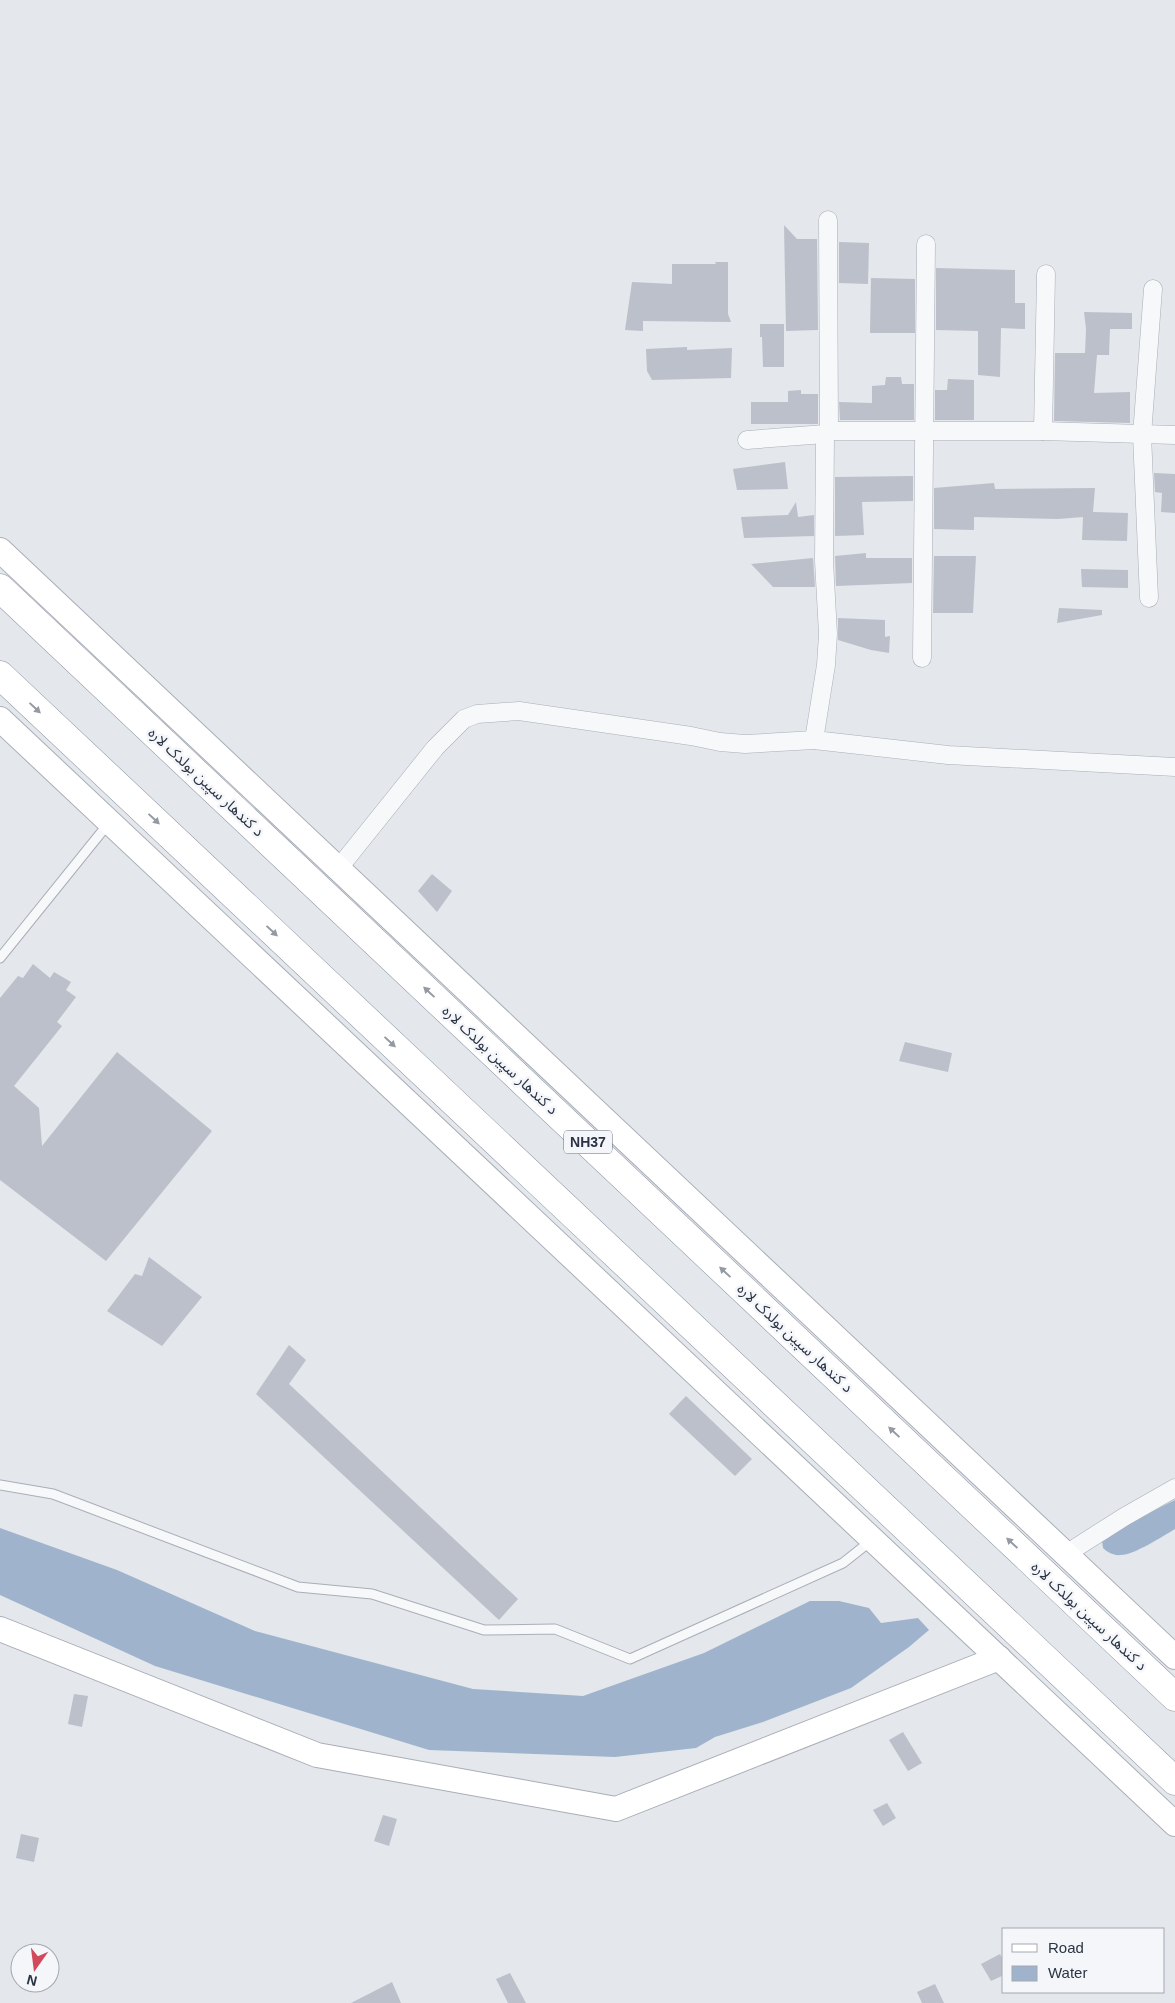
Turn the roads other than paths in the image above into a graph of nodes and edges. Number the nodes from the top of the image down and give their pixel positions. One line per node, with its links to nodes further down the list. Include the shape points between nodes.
1 (828, 220): 7 (street)
2 (926, 244): 5 (street)
3 (1046, 274): 6 (street)
4 (1153, 289): 8 (street)
5 (925, 431): 6 (street); 7 (street); 14 (street)
6 (1043, 431): 8 (street)
7 (827, 432): 10 (street); 17 (street, via 824,561 828,634)
8 (1142, 435): 9 (street); 13 (street)
9 (1175, 435)
10 (748, 440)
11 (0, 550): 20 (street)
12 (0, 588): 29 (highway, د کندهار سپین بولدک لاره / NH37, one-way to 12)
13 (1149, 598)
14 (922, 658)
15 (0, 675): 30 (highway, one-way to 30)
16 (0, 719): 19 (street)
17 (814, 740): 18 (street, via 948,755); 20 (street, via 745,744 519,711 477,714 464,719 435,748)
18 (1175, 767)
19 (110, 822): 21 (lane); 24 (street)
20 (338, 869): 25 (street)
21 (0, 958)
22 (0, 1485): 24 (lane, via 53,1494 298,1587 372,1594 484,1630 555,1629 630,1659 843,1563)
23 (1175, 1488): 25 (street)
24 (873, 1540): 28 (street)
25 (1066, 1554): 27 (street)
26 (0, 1629): 28 (street, via 316,1754 616,1809)
27 (1175, 1657)
28 (999, 1658): 31 (street)
29 (1175, 1697)
30 (1175, 1781)
31 (1175, 1824)

